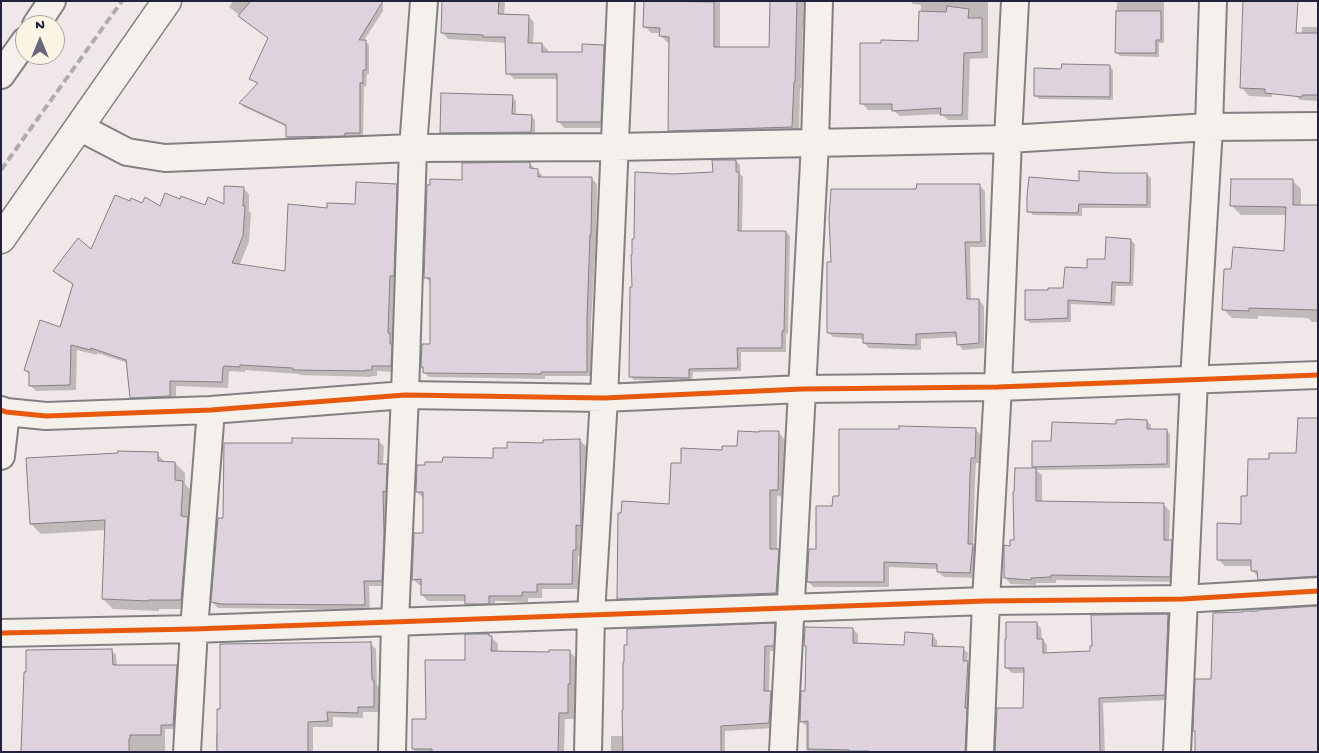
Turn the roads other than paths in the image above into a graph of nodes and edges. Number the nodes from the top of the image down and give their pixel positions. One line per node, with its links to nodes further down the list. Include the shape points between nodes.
1 (52, 1): 8 (street)
2 (166, 1): 12 (street)
3 (424, 1): 17 (street)
4 (621, 1): 16 (street)
5 (819, 1): 15 (street)
6 (1015, 1): 14 (street)
7 (1212, 1): 13 (street)
8 (43, 15)
9 (15, 56): 10 (street)
10 (1, 76)
11 (1318, 126): 13 (street)
12 (79, 127): 17 (street, via 127,152 165,158); 18 (street)
13 (1209, 127): 14 (street); 20 (street)
14 (1008, 139): 15 (street); 21 (street)
15 (815, 143): 16 (street); 22 (street)
16 (615, 147): 17 (street); 24 (street)
17 (413, 148): 23 (street)
18 (1, 239)
19 (1318, 375): 20 (street)
20 (1194, 380): 21 (street); 29 (street)
21 (998, 387): 22 (street); 30 (street)
22 (802, 389): 24 (street); 31 (street)
23 (405, 395): 24 (street); 25 (street); 33 (street)
24 (604, 398): 32 (street)
25 (210, 410): 26 (street, via 46,416); 34 (street)
26 (4, 411): 27 (street)
27 (1, 456)
28 (1318, 591): 29 (street)
29 (1183, 599): 30 (street); 41 (street)
30 (986, 601): 31 (street); 40 (street)
31 (790, 607): 32 (street); 39 (street)
32 (591, 614): 33 (street); 38 (street)
33 (394, 622): 34 (street); 37 (street)
34 (194, 628): 35 (street); 36 (street)
35 (1, 632)
36 (187, 752)
37 (392, 752)
38 (588, 752)
39 (784, 752)
40 (980, 752)
41 (1177, 752)

